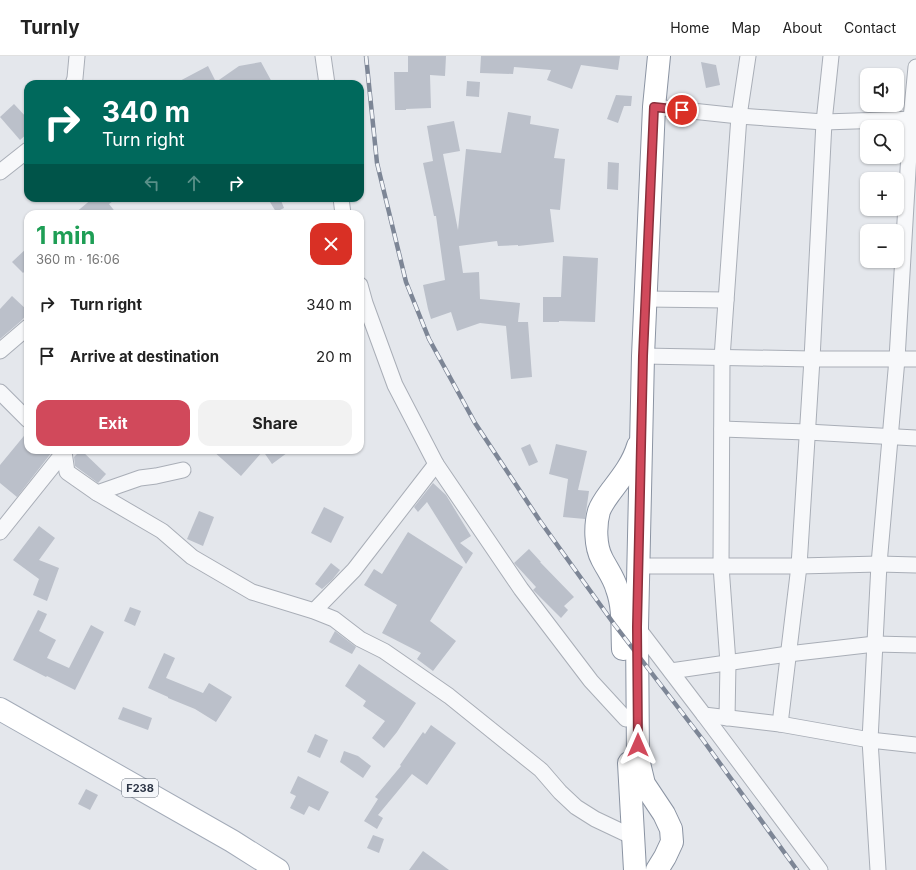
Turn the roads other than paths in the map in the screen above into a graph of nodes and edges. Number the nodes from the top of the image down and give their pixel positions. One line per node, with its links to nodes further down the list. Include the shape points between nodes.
1 (77, 56): 7 (street)
2 (323, 56): 8 (street)
3 (659, 56): 9 (main road)
4 (748, 56): 10 (street)
5 (831, 56): 12 (street)
6 (916, 67): 11 (street)
7 (74, 80)
8 (326, 80)
9 (654, 107): 10 (street); 15 (main road)
10 (739, 116): 12 (street); 17 (street)
11 (913, 119): 12 (street); 22 (street)
12 (824, 122): 23 (street)
13 (24, 153): 14 (street)
14 (0, 172)
15 (646, 298): 17 (street); 20 (main road)
16 (364, 299): 34 (street, via 395,385)
17 (726, 300): 21 (street)
18 (24, 330): 19 (street)
19 (0, 351)
20 (643, 356): 21 (street); 29 (main road)
21 (722, 358): 23 (street); 27 (street)
22 (897, 358): 23 (street); 24 (street); 30 (street)
23 (812, 359): 28 (street)
24 (916, 359)
25 (0, 392): 26 (street)
26 (24, 416)
27 (722, 429): 28 (street); 41 (street)
28 (807, 432): 30 (street); 42 (street)
29 (641, 433): 40 (main road); 53 (main road, via 628,468 604,501 597,526 601,558 617,588 621,603)
30 (890, 437): 31 (street); 38 (street)
31 (916, 438)
32 (61, 454): 37 (street)
33 (64, 454): 36 (street, via 67,472)
34 (436, 464): 43 (street, via 354,570); 53 (street, via 521,589 592,681)
35 (183, 470): 36 (street, via 140,478)
36 (97, 493): 43 (street, via 162,531 192,557 252,592)
37 (0, 532)
38 (879, 564): 39 (street); 42 (street); 45 (street)
39 (916, 565)
40 (638, 566): 41 (street); 44 (main road)
41 (721, 566): 42 (street); 48 (street)
42 (799, 566): 47 (street)
43 (314, 612): 57 (street, via 334,619 360,639 384,651 449,696 541,770 576,807 595,820)
44 (637, 627): 49 (street); 60 (main road, via 638,759 644,784 671,829 672,842)
45 (875, 644): 46 (street); 47 (street); 55 (street)
46 (916, 645)
47 (788, 654): 48 (street); 54 (street)
48 (728, 663): 49 (street); 52 (street)
49 (671, 671): 51 (street)
50 (0, 710): 58 (main road, F238, via 226,837)
51 (704, 714): 52 (street); 61 (street)
52 (727, 718): 54 (street)
53 (626, 719): 57 (main road)
54 (780, 724): 55 (street)
55 (870, 740): 56 (street); 62 (street)
56 (916, 745)
57 (633, 837): 59 (main road)
58 (278, 870)
59 (635, 870)
60 (657, 870)
61 (820, 870)
62 (878, 870)

